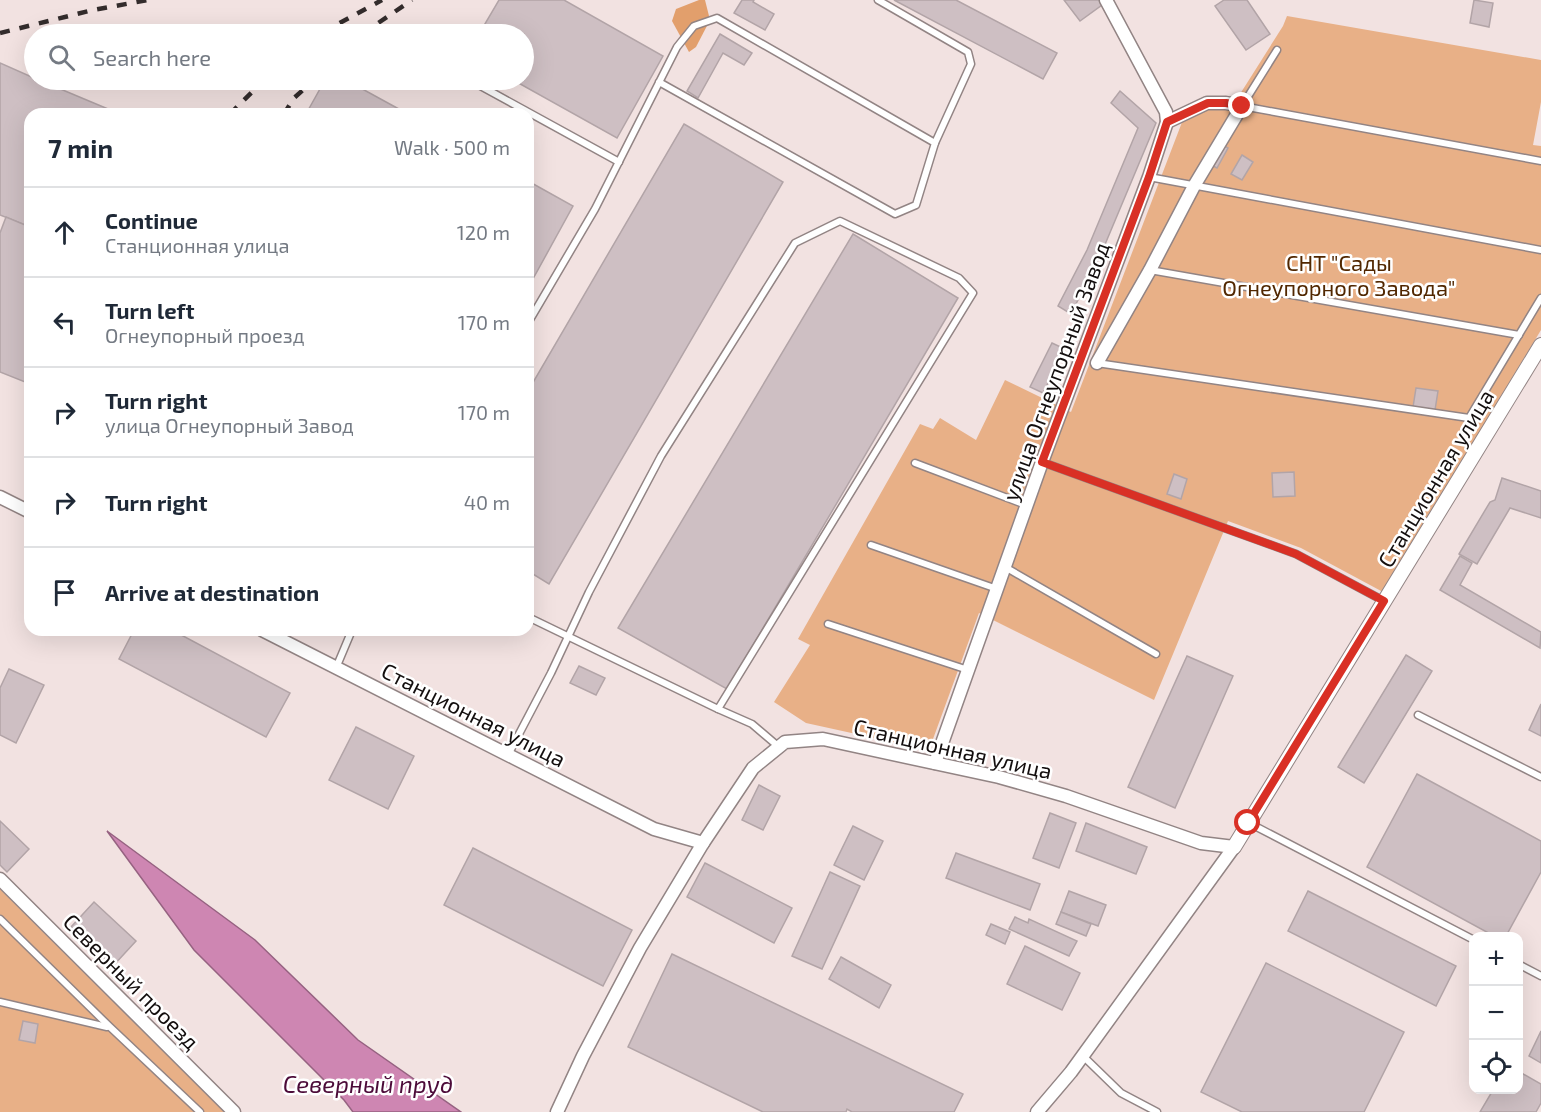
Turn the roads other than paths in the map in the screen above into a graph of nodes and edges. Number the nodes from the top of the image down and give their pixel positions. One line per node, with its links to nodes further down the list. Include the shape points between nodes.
1 (878, 0): 10 (lane, via 968,52 971,64)
2 (1106, 0): 9 (street, via 1166,112)
3 (1277, 50): 6 (lane)
4 (659, 82): 10 (lane, via 677,47 694,26 717,18); 10 (lane, via 895,214 916,205); 12 (lane)
5 (488, 90): 7 (lane)
6 (1242, 106): 9 (street, via 1208,103); 11 (lane); 14 (street)
7 (521, 108)
8 (534, 115): 12 (lane)
9 (1167, 122): 13 (street, улица Огнеупорный Завод)
10 (935, 143)
11 (1541, 161)
12 (619, 162): 18 (lane)
13 (1149, 177): 14 (lane); 22 (street, улица Огнеупорный Завод)
14 (1194, 186): 15 (lane); 16 (street)
15 (1541, 250)
16 (1150, 270): 19 (lane); 21 (street)
17 (1541, 298): 19 (lane)
18 (534, 313)
19 (1519, 335): 21 (lane, via 1468,418)
20 (1541, 345): 30 (street, Станционная улица)
21 (1097, 363)
22 (1042, 462): 25 (street, улица Огнеупорный Завод); 30 (lane, via 1296,554)
23 (915, 463): 25 (lane)
24 (0, 497): 26 (street)
25 (1027, 506): 28 (street, улица Огнеупорный Завод)
26 (24, 509)
27 (871, 545): 29 (lane)
28 (1005, 566): 29 (street, улица Огнеупорный Завод); 36 (lane)
29 (997, 589): 38 (street, улица Огнеупорный Завод)
30 (1384, 601): 45 (street, Станционная улица)
31 (534, 620): 33 (lane)
32 (828, 624): 38 (lane)
33 (568, 635): 39 (lane); 39 (lane, via 661,456 795,243 840,221 959,278 973,293); 42 (lane)
34 (274, 636): 37 (street, Станционная улица)
35 (349, 636): 37 (lane)
36 (1156, 654)
37 (336, 668): 42 (street, Станционная улица)
38 (968, 670): 43 (street, улица Огнеупорный Завод)
39 (718, 710): 41 (lane, via 752,724)
40 (1418, 715): 44 (lane)
41 (779, 747): 43 (street, Станционная улица, via 785,742 823,739); 46 (street, Станционная улица, via 753,768)
42 (508, 755): 46 (street, Станционная улица, via 654,829)
43 (935, 763): 47 (street, Станционная улица, via 1066,796 1201,843)
44 (1541, 777)
45 (1248, 823): 47 (street, Станционная улица); 50 (lane)
46 (703, 843): 58 (street, Станционная улица, via 640,948)
47 (1234, 847): 55 (street, Станционная улица)
48 (0, 879): 57 (street, Северный проезд)
49 (0, 919): 54 (lane, Северный проезд)
50 (1469, 938)
51 (1523, 967): 52 (lane)
52 (1541, 976)
53 (0, 1002): 54 (lane)
54 (110, 1027): 56 (lane, Северный проезд)
55 (1083, 1056): 59 (street, Станционная улица); 60 (lane, via 1121,1093)
56 (200, 1112)
57 (234, 1112)
58 (557, 1112)
59 (1037, 1112)
60 (1157, 1112)

